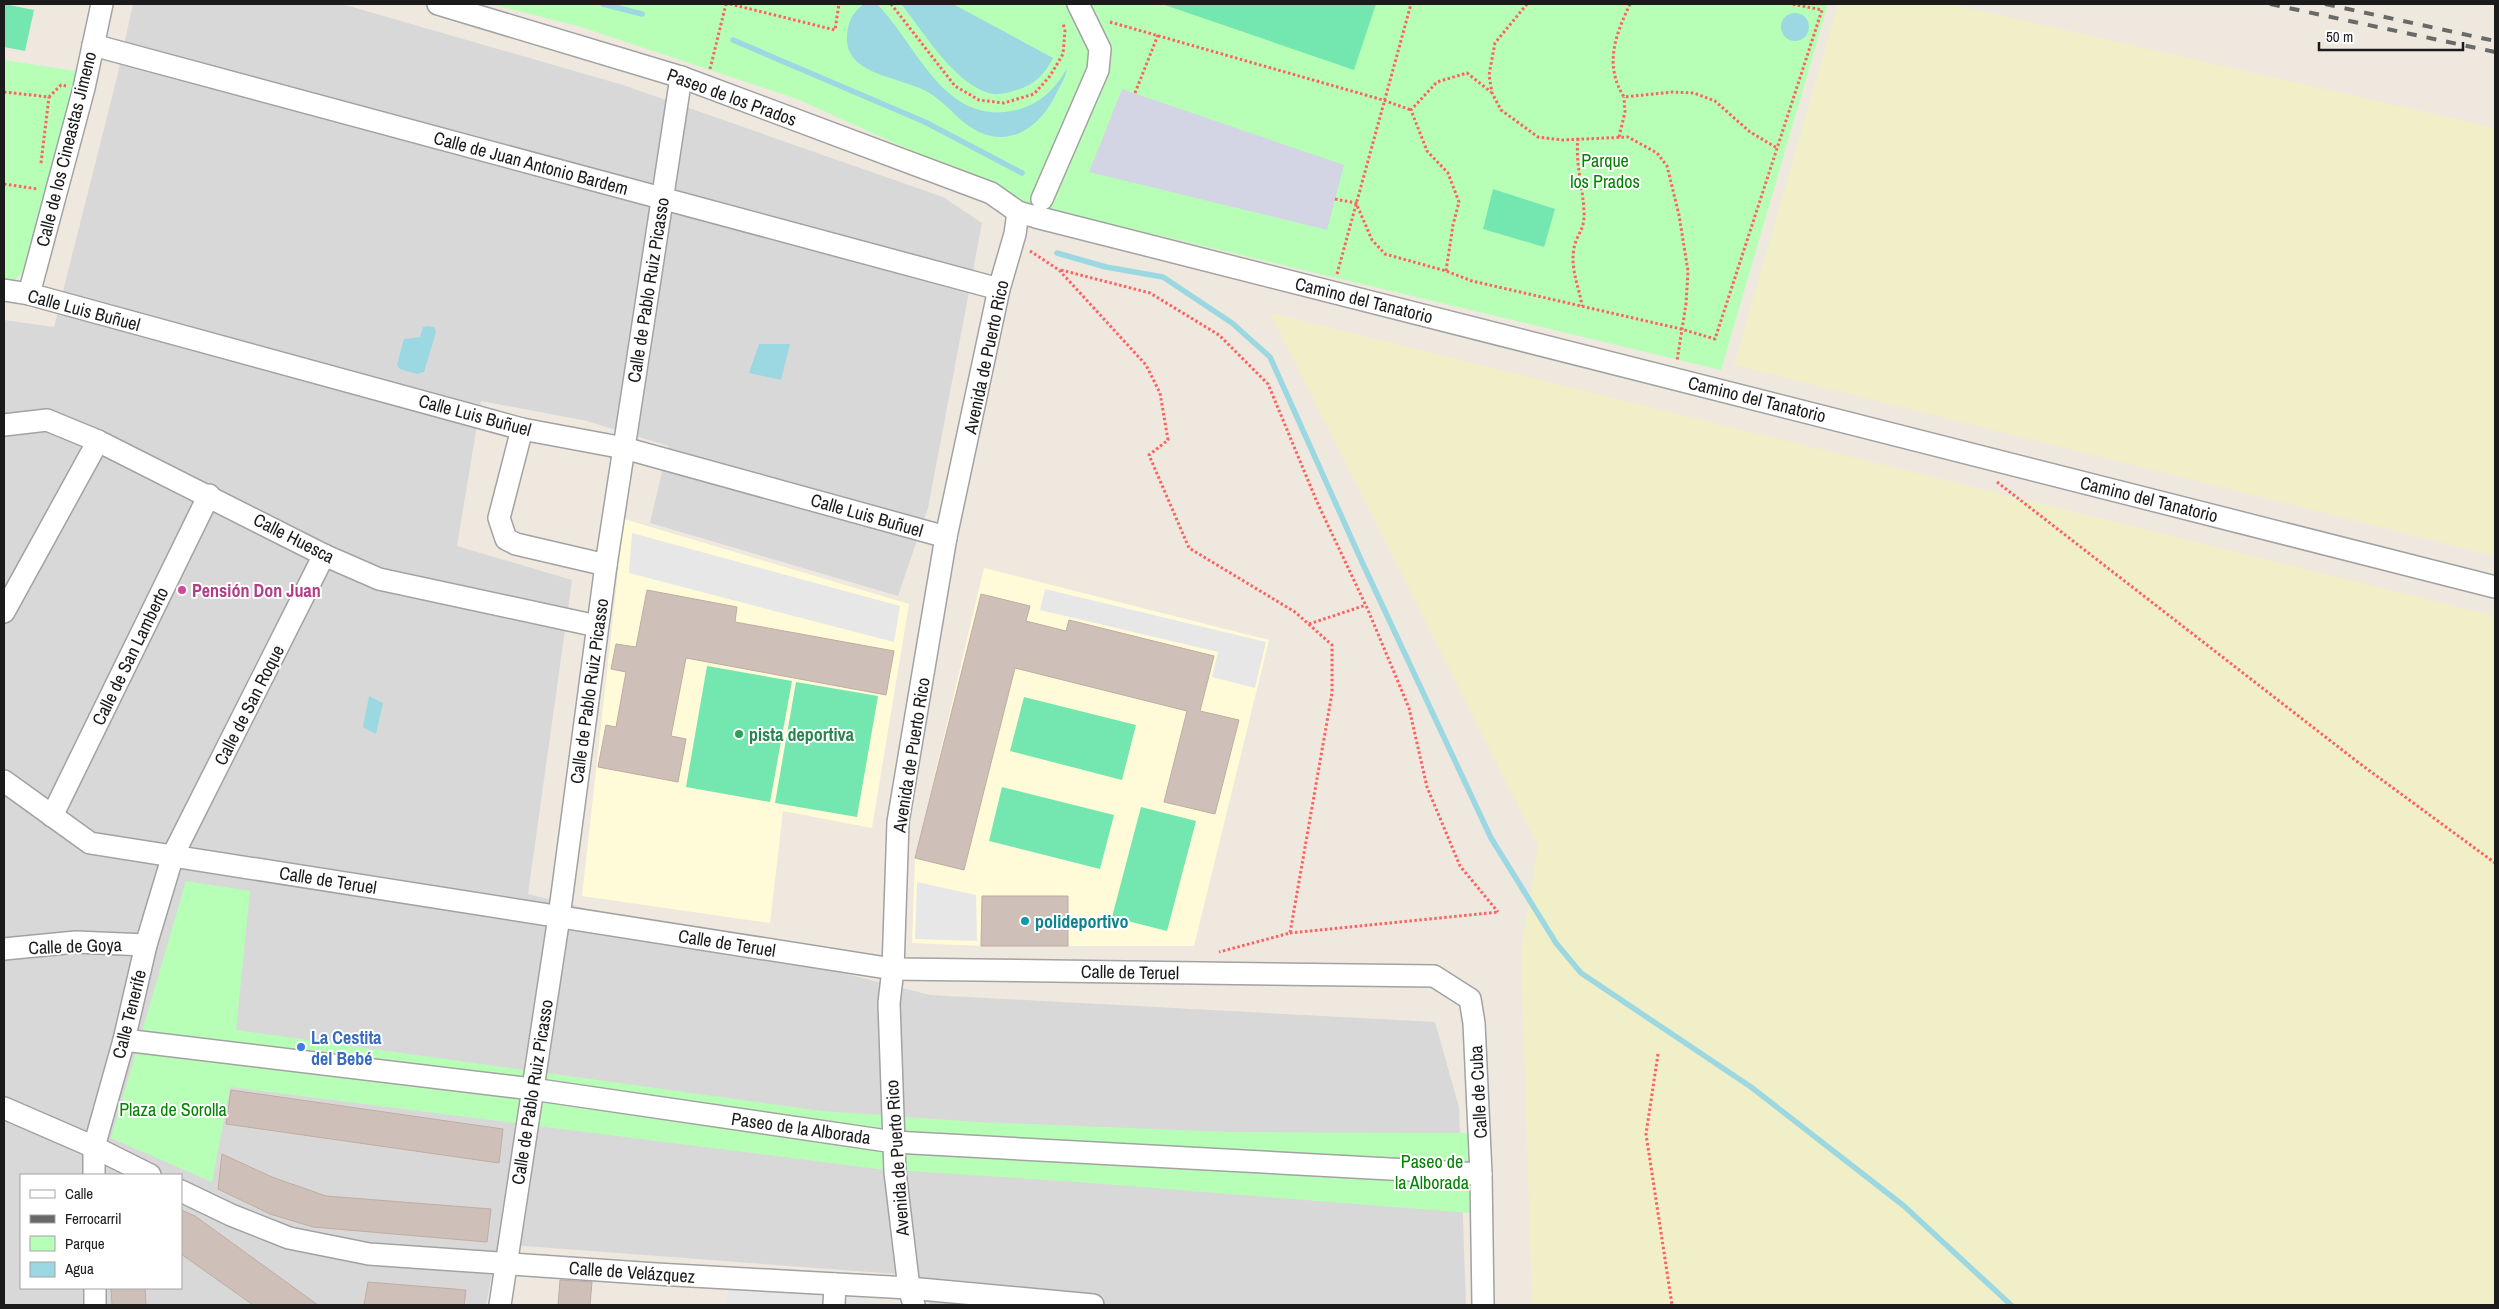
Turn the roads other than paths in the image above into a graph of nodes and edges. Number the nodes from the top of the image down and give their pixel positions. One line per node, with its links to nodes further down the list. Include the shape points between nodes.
1 (102, 4): 4 (street, Calle de los Cineastas Jimeno)
2 (438, 4): 5 (street, Paseo de los Prados)
3 (1074, 11): 7 (street, via 1100,49 1098,70)
4 (93, 45): 6 (street, Calle de Juan Antonio Bardem); 11 (street, Calle de los Cineastas Jimeno)
5 (681, 76): 6 (street, Calle de Pablo Ruiz Picasso); 8 (street, Paseo de los Prados, via 991,193)
6 (662, 198): 9 (street, Calle de Juan Antonio Bardem); 15 (street, Calle de Pablo Ruiz Picasso)
7 (1042, 199)
8 (1018, 212): 9 (street, Avenida de Puerto Rico, via 1015,234); 20 (street, Camino del Tanatorio)
9 (998, 289): 17 (street, Avenida de Puerto Rico)
10 (4, 290): 11 (street, Calle Luis Buñuel)
11 (30, 294): 13 (street, Calle Luis Buñuel)
12 (4, 426): 14 (street, Calle Huesca, via 47,420)
13 (522, 429): 15 (street, Calle Luis Buñuel); 19 (street, via 499,518 506,539)
14 (98, 441): 16 (street, Calle Huesca); 21 (street)
15 (624, 448): 17 (street, Calle Luis Buñuel); 19 (street, Calle de Pablo Ruiz Picasso)
16 (209, 496): 18 (street, Calle Huesca); 24 (street, Calle de San Lamberto)
17 (946, 537): 29 (street, Avenida de Puerto Rico, via 898,822)
18 (324, 555): 22 (street, Calle Huesca, via 379,579); 25 (street, Calle de San Roque)
19 (606, 565): 22 (street, Calle de Pablo Ruiz Picasso)
20 (2495, 587)
21 (4, 612)
22 (597, 626): 26 (street, Calle de Pablo Ruiz Picasso)
23 (4, 782): 24 (street, Calle de Teruel)
24 (52, 816): 25 (street, Calle de Teruel, via 90,843)
25 (173, 855): 26 (street, Calle de Teruel); 27 (street, Calle Tenerife)
26 (559, 917): 29 (street, Calle de Teruel); 32 (street, Calle de Pablo Ruiz Picasso)
27 (146, 945): 28 (street, Calle de Goya, via 76,942); 31 (street, Calle Tenerife)
28 (4, 949)
29 (894, 969): 30 (street, Calle de Teruel, via 1434,976); 34 (street, Avenida de Puerto Rico, via 889,1003)
30 (1470, 999): 38 (street, Calle de Cuba)
31 (124, 1040): 32 (street, Paseo de la Alborada); 35 (street, Calle Tenerife)
32 (532, 1088): 34 (street, Paseo de la Alborada); 40 (street, Calle de Pablo Ruiz Picasso)
33 (4, 1108): 35 (street)
34 (894, 1142): 38 (street, Paseo de la Alborada); 43 (street, Avenida de Puerto Rico)
35 (94, 1147): 36 (street, Calle Tenerife); 37 (street)
36 (94, 1174)
37 (148, 1174)
38 (1482, 1174): 47 (street, Calle de Cuba)
39 (182, 1191): 40 (street, Calle de Velázquez, via 289,1238 369,1254)
40 (505, 1264): 42 (street, Calle de Velázquez); 45 (street, Calle de Pablo Ruiz Picasso)
41 (95, 1289): 44 (street)
42 (835, 1295): 43 (street, Calle de Velázquez)
43 (911, 1297): 46 (street, Calle de Velázquez)
44 (96, 1305)
45 (500, 1305)
46 (1094, 1305)
47 (1483, 1305)

